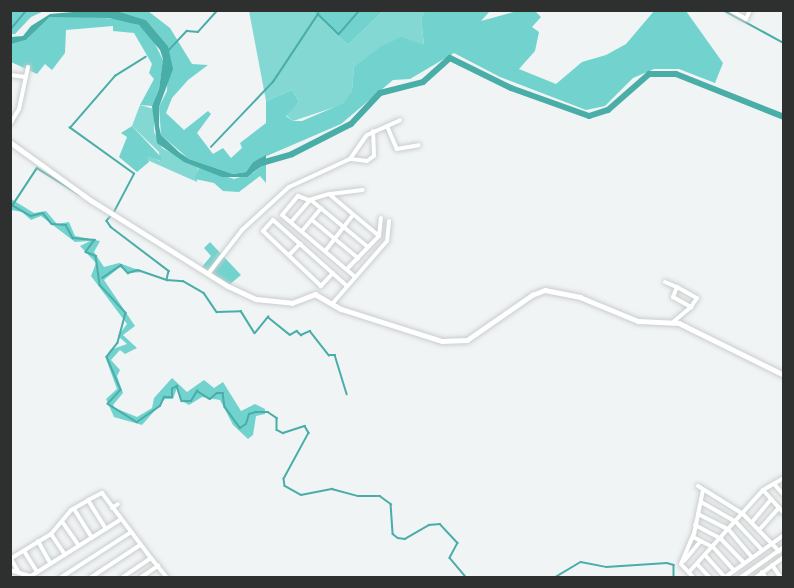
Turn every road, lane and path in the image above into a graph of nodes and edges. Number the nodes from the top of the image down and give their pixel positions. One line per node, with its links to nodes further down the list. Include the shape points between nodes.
1 (730, 10): 2 (street, via 746,19)
2 (750, 10)
3 (28, 67): 5 (street)
4 (10, 75): 5 (street)
5 (26, 77): 7 (street, via 19,109)
6 (400, 120): 8 (street)
7 (10, 124)
8 (387, 126): 9 (street); 11 (street, via 397,149)
9 (373, 131): 12 (street); 12 (street, via 374,156 367,161)
10 (10, 141): 33 (street, via 77,191)
11 (419, 145)
12 (350, 159): 33 (street, via 287,189 242,230)
13 (363, 190): 14 (street)
14 (329, 194): 15 (street); 17 (street)
15 (310, 200): 16 (street); 21 (street); 21 (street, via 298,196 282,215)
16 (321, 208): 19 (street); 22 (street)
17 (353, 214): 22 (street); 24 (street)
18 (381, 218): 24 (street)
19 (312, 220): 23 (street); 25 (street)
20 (389, 221): 34 (street, via 387,241)
21 (291, 222): 23 (street)
22 (344, 226): 25 (street); 27 (street)
23 (302, 231): 28 (street)
24 (379, 237): 27 (street)
25 (334, 238): 28 (street); 30 (street)
26 (300, 244): 29 (street); 29 (street, via 273,220 263,231); 32 (street)
27 (368, 247): 30 (street)
28 (326, 250): 31 (street)
29 (289, 255): 32 (street, via 321,286)
30 (358, 258): 31 (street)
31 (347, 269): 34 (street)
32 (333, 273): 36 (street)
33 (208, 274): 38 (street, via 256,299 292,303 315,294)
34 (354, 276): 36 (street)
35 (664, 282): 37 (street)
36 (346, 285): 38 (street)
37 (677, 287): 39 (street, via 673,297); 39 (street, via 697,298)
38 (332, 304): 40 (street, via 442,341 467,340 532,294 544,290 580,297 638,321)
39 (691, 307): 40 (street)
40 (673, 323): 41 (street)
41 (783, 375)
42 (783, 478): 43 (street)
43 (774, 484): 46 (street); 47 (street)
44 (698, 486): 45 (street)
45 (703, 490): 50 (street); 57 (street)
46 (763, 490): 48 (street); 57 (street)
47 (783, 495)
48 (771, 499): 53 (street); 60 (street)
49 (88, 501): 52 (street, via 102,493); 54 (street); 63 (street)
50 (700, 502): 56 (street); 59 (street)
51 (118, 504): 52 (street)
52 (112, 508): 58 (street)
53 (780, 508): 55 (street); 65 (street)
54 (74, 509): 61 (street); 70 (street)
55 (783, 513)
56 (698, 514): 62 (street); 64 (street)
57 (743, 514): 59 (street); 60 (street)
58 (120, 520): 63 (street); 66 (street)
59 (736, 522): 64 (street); 79 (street)
60 (752, 522): 65 (street)
61 (63, 523): 67 (street); 76 (street)
62 (695, 525): 69 (street); 71 (street)
63 (106, 529): 70 (street)
64 (729, 530): 71 (street); 83 (street)
65 (759, 530): 74 (street)
66 (131, 532): 75 (street); 101 (street)
67 (51, 534): 72 (street); 81 (street)
68 (783, 535): 74 (street)
69 (693, 537): 73 (street); 88 (street)
70 (92, 538): 76 (street)
71 (721, 539): 77 (street); 90 (street)
72 (38, 541): 80 (street); 87 (street)
73 (701, 542): 77 (street); 88 (street)
74 (772, 544): 78 (street); 79 (street)
75 (140, 545): 84 (street); 102 (street)
76 (79, 546): 81 (street)
77 (713, 547): 82 (street); 94 (street)
78 (781, 549): 108 (street)
79 (762, 550): 83 (street)
80 (24, 551): 85 (street); 96 (street)
81 (65, 555): 87 (street)
82 (705, 555): 89 (street); 100 (street)
83 (752, 557): 90 (street)
84 (151, 558): 91 (street); 103 (street)
85 (11, 559): 95 (street)
86 (783, 560): 92 (street)
87 (51, 564): 96 (street)
88 (681, 564): 97 (street)
89 (697, 564): 97 (street); 107 (street)
90 (744, 564): 94 (street)
91 (158, 566): 104 (street); 105 (street)
92 (772, 566): 98 (street); 111 (street)
93 (10, 570): 95 (street)
94 (734, 570): 100 (street)
95 (18, 572): 99 (street)
96 (37, 572): 99 (street)
97 (689, 572): 106 (street)
98 (762, 572): 109 (street); 110 (street)
99 (33, 577)
100 (724, 577)
101 (60, 578)
102 (90, 578)
103 (121, 578)
104 (140, 578)
105 (167, 578)
106 (694, 578)
107 (710, 578)
108 (740, 578)
109 (755, 578)
110 (766, 578)
111 (781, 578)

